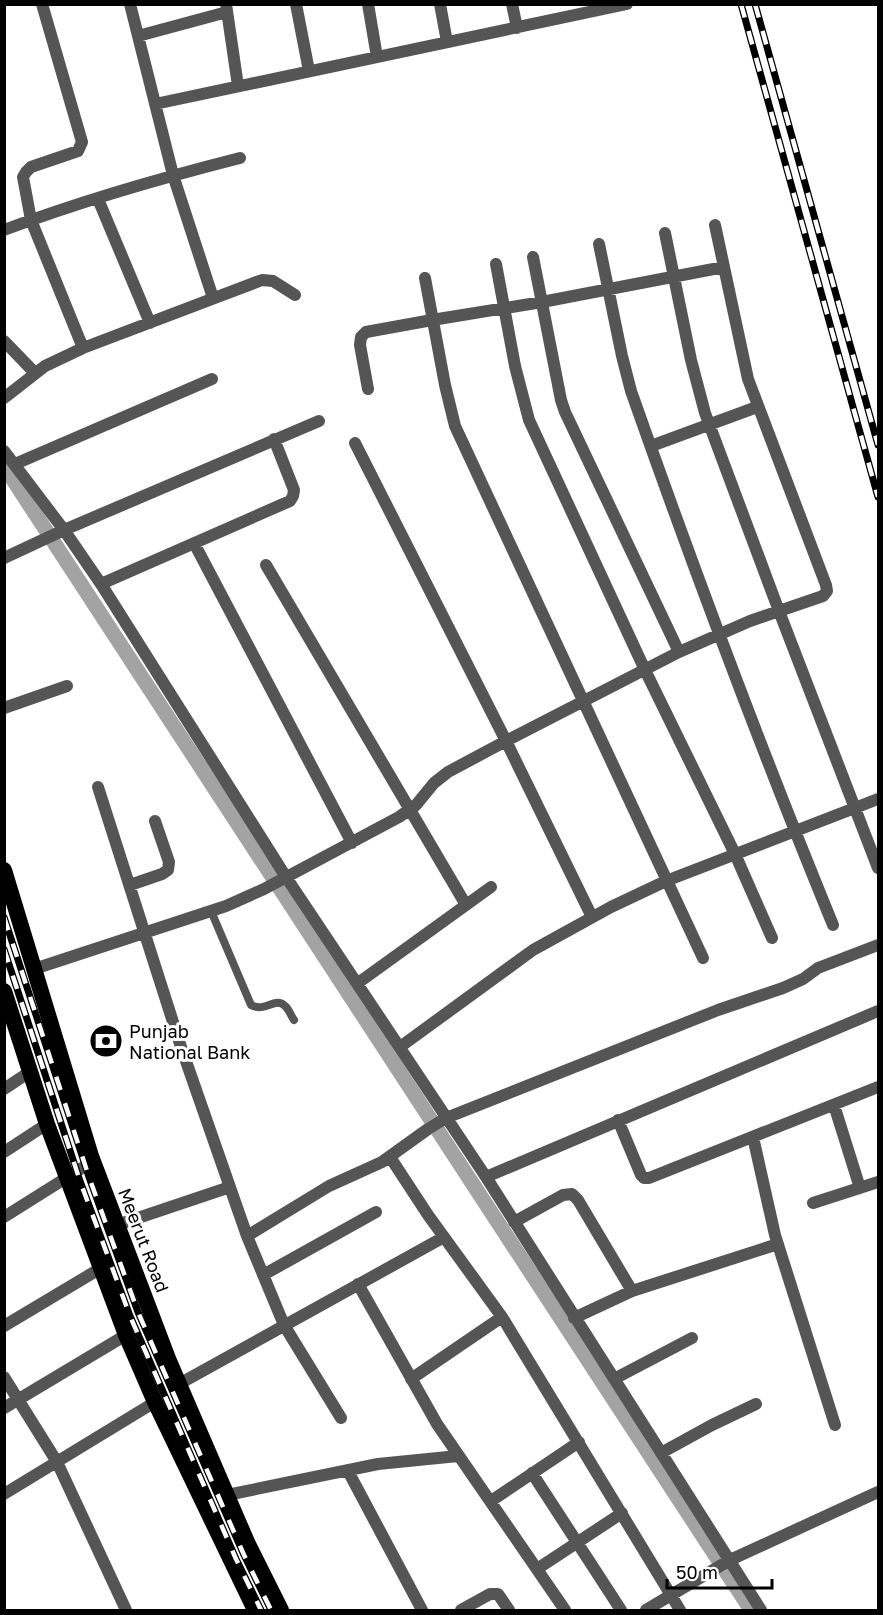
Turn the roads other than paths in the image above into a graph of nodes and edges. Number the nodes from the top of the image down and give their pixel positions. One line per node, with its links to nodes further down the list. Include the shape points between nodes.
1 (42, 4): 20 (street, via 82,142 78,151 26,172 24,184)
2 (130, 4): 11 (street)
3 (296, 4): 14 (street)
4 (368, 4): 13 (street)
5 (440, 4): 12 (street)
6 (512, 4): 10 (street)
7 (627, 4): 9 (street)
8 (226, 8): 11 (street); 15 (street)
9 (575, 10): 10 (street)
10 (517, 28): 12 (street)
11 (138, 36): 16 (street)
12 (447, 42): 13 (street)
13 (377, 57): 14 (street)
14 (309, 71): 15 (street)
15 (238, 86): 16 (street)
16 (155, 104): 18 (street)
17 (240, 158): 18 (street)
18 (173, 175): 19 (street); 32 (street)
19 (98, 199): 20 (street); 36 (street)
20 (31, 220): 22 (street); 38 (street)
21 (715, 225): 27 (street)
22 (4, 230)
23 (665, 233): 28 (street)
24 (600, 244): 30 (street)
25 (533, 257): 33 (street)
26 (496, 264): 34 (street)
27 (724, 267): 28 (street); 43 (street, via 745,367)
28 (674, 277): 30 (street); 45 (street, via 694,377)
29 (425, 278): 35 (street)
30 (609, 290): 33 (street); 48 (street, via 626,373)
31 (295, 295): 32 (street, via 267,279)
32 (213, 298): 36 (street)
33 (542, 302): 34 (street); 58 (street, via 565,412)
34 (504, 308): 35 (street); 59 (street, via 530,420)
35 (432, 320): 41 (street, via 374,330 361,337); 61 (street, via 454,426)
36 (150, 323): 38 (street)
37 (4, 341): 39 (street)
38 (83, 348): 39 (street)
39 (35, 373): 42 (street)
40 (212, 379): 50 (street)
41 (368, 389)
42 (4, 398)
43 (758, 407): 45 (street); 56 (street, via 827,591 818,599)
44 (319, 421): 46 (street)
45 (710, 425): 48 (street); 56 (street)
46 (274, 439): 51 (street); 52 (street, via 294,490 290,501)
47 (355, 443): 63 (street)
48 (651, 446): 57 (street)
49 (4, 451): 50 (street)
50 (15, 464): 51 (street)
51 (61, 532): 53 (street); 55 (street)
52 (194, 543): 55 (street); 70 (street)
53 (4, 558)
54 (266, 565): 67 (street)
55 (101, 584): 74 (street)
56 (779, 611): 57 (street); 66 (street)
57 (720, 633): 58 (street); 69 (street)
58 (679, 652): 59 (street)
59 (645, 670): 61 (street); 71 (street)
60 (67, 686): 62 (street)
61 (584, 702): 63 (street); 75 (street)
62 (4, 708)
63 (506, 741): 67 (street, via 448,772); 80 (street)
64 (98, 787): 76 (street)
65 (879, 799): 66 (street)
66 (855, 808): 69 (street); 72 (street)
67 (410, 810): 70 (street); 78 (street)
68 (155, 821): 76 (street, via 169,862 168,870)
69 (795, 831): 71 (street); 81 (street)
70 (352, 843): 74 (street)
71 (735, 854): 75 (street); 83 (street)
72 (879, 868)
73 (4, 870): 86 (highway, Meerut Road)
74 (284, 878): 79 (street); 87 (street)
75 (666, 881): 80 (street); 85 (street)
76 (130, 885): 82 (street)
77 (491, 887): 78 (street)
78 (466, 905): 87 (street)
79 (211, 911): 82 (street); 90 (lane, via 251,1005 262,1008 281,1003)
80 (592, 916): 91 (street, via 533,950)
81 (833, 925)
82 (146, 933): 86 (street); 106 (street)
83 (772, 938)
84 (879, 945): 97 (street, via 818,968 783,988 718,1010)
85 (703, 958)
86 (34, 969): 102 (highway, Meerut Road)
87 (358, 983): 91 (street)
88 (4, 991): 92 (highway)
89 (879, 1011): 96 (street)
90 (294, 1020)
91 (400, 1047): 97 (street)
92 (31, 1071): 94 (street); 98 (highway)
93 (879, 1087): 95 (street)
94 (4, 1089)
95 (834, 1106): 99 (street); 107 (street)
96 (618, 1120): 99 (street, via 644,1178); 104 (street)
97 (437, 1123): 101 (street); 104 (street)
98 (47, 1124): 100 (street); 103 (highway)
99 (753, 1137): 115 (street)
100 (4, 1152)
101 (390, 1157): 113 (street, via 315,1194); 114 (street)
102 (93, 1161): 103 (street); 112 (highway, Meerut Road)
103 (67, 1178): 110 (street); 116 (highway)
104 (486, 1178): 111 (street)
105 (879, 1182): 107 (street)
106 (230, 1187): 112 (street); 113 (street)
107 (860, 1188): 108 (street)
108 (813, 1203)
109 (376, 1212): 117 (street)
110 (4, 1217)
111 (514, 1222): 119 (street, via 563,1195 572,1194); 121 (street)
112 (117, 1225): 129 (highway, Meerut Road)
113 (247, 1236): 117 (street)
114 (444, 1237): 118 (street); 120 (street)
115 (778, 1244): 119 (street); 135 (street)
116 (101, 1268): 123 (street); 124 (highway)
117 (263, 1275): 122 (street)
118 (358, 1284): 122 (street); 127 (street)
119 (632, 1291): 121 (street)
120 (502, 1317): 127 (street); 136 (street)
121 (574, 1318): 128 (street)
122 (284, 1325): 129 (street); 134 (street)
123 (4, 1326)
124 (126, 1335): 130 (street); 131 (highway)
125 (693, 1338): 128 (street)
126 (4, 1377): 130 (street)
127 (411, 1379): 138 (street)
128 (614, 1379): 137 (street)
129 (179, 1384): 144 (highway, Meerut Road)
130 (18, 1400): 133 (street); 139 (street)
131 (155, 1402): 139 (street); 152 (highway)
132 (756, 1404): 137 (street)
133 (4, 1408)
134 (341, 1418)
135 (835, 1425)
136 (579, 1442): 141 (street); 146 (street)
137 (661, 1453): 148 (street)
138 (458, 1456): 140 (street); 145 (street)
139 (57, 1462): 143 (street); 151 (street)
140 (348, 1471): 144 (street); 154 (street)
141 (532, 1473): 145 (street); 147 (street)
142 (879, 1492): 148 (street)
143 (4, 1494)
144 (226, 1495): 153 (highway, Meerut Road)
145 (491, 1501): 149 (street)
146 (622, 1513): 147 (street); 150 (street)
147 (577, 1542): 149 (street); 158 (street)
148 (726, 1562): 150 (street); 161 (street)
149 (537, 1569): 157 (street)
150 (671, 1595): 159 (street); 160 (street)
151 (126, 1611)
152 (255, 1611)
153 (281, 1611)
154 (422, 1611)
155 (461, 1611): 156 (street, via 494,1593)
156 (509, 1611)
157 (565, 1611)
158 (621, 1611)
159 (646, 1611)
160 (680, 1611)
161 (761, 1611)

